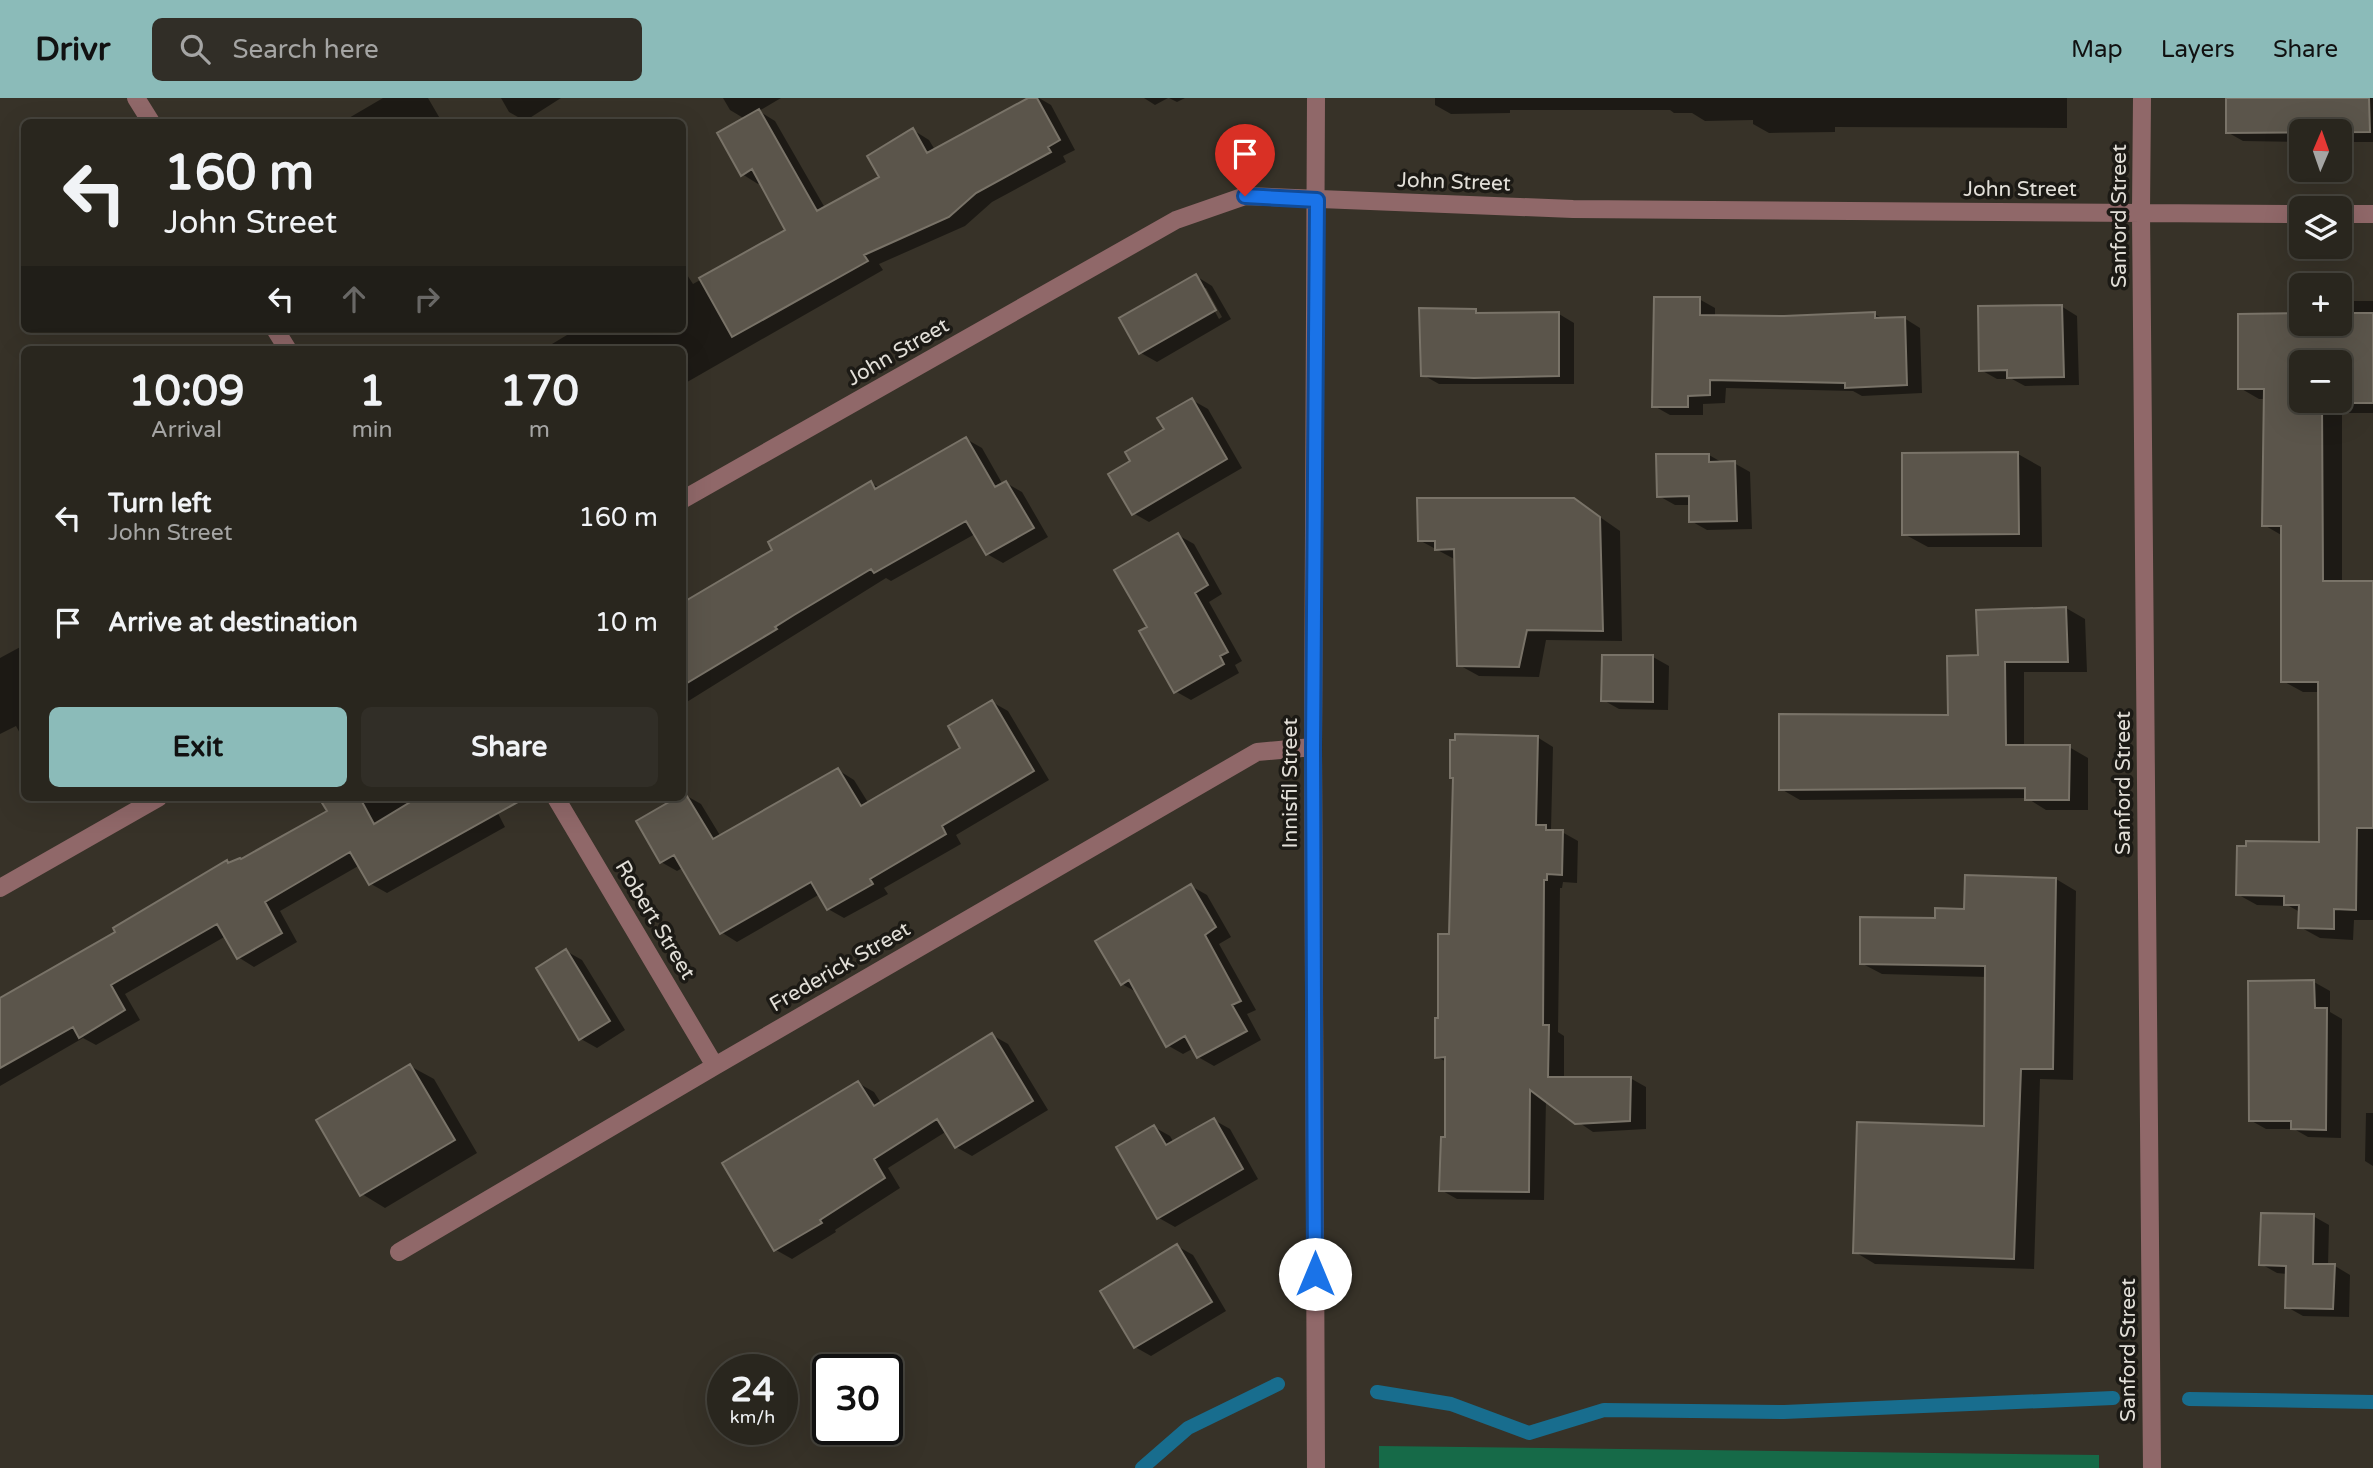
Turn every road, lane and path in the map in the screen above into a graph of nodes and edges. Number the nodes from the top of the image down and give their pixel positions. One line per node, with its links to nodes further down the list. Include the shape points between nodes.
1 (1316, 98): 5 (street, Innisfil Street)
2 (2142, 98): 6 (street, Sanford Street)
3 (143, 100): 4 (street)
4 (150, 119)
5 (1317, 200): 6 (street, John Street, via 1573,209); 10 (street, John Street, via 1245,196 1176,220); 11 (street, Innisfil Street)
6 (2141, 212): 7 (street, John Street); 18 (street, Sanford Street)
7 (2289, 214)
8 (2352, 214): 9 (street)
9 (2373, 214)
10 (686, 498)
11 (1313, 747): 15 (street, Frederick Street, via 1258,752); 17 (street, Innisfil Street)
12 (153, 801): 14 (street)
13 (558, 801): 15 (street, Robert Street)
14 (0, 888)
15 (715, 1066): 16 (street, Frederick Street)
16 (399, 1252)
17 (1316, 1468)
18 (2152, 1468)

